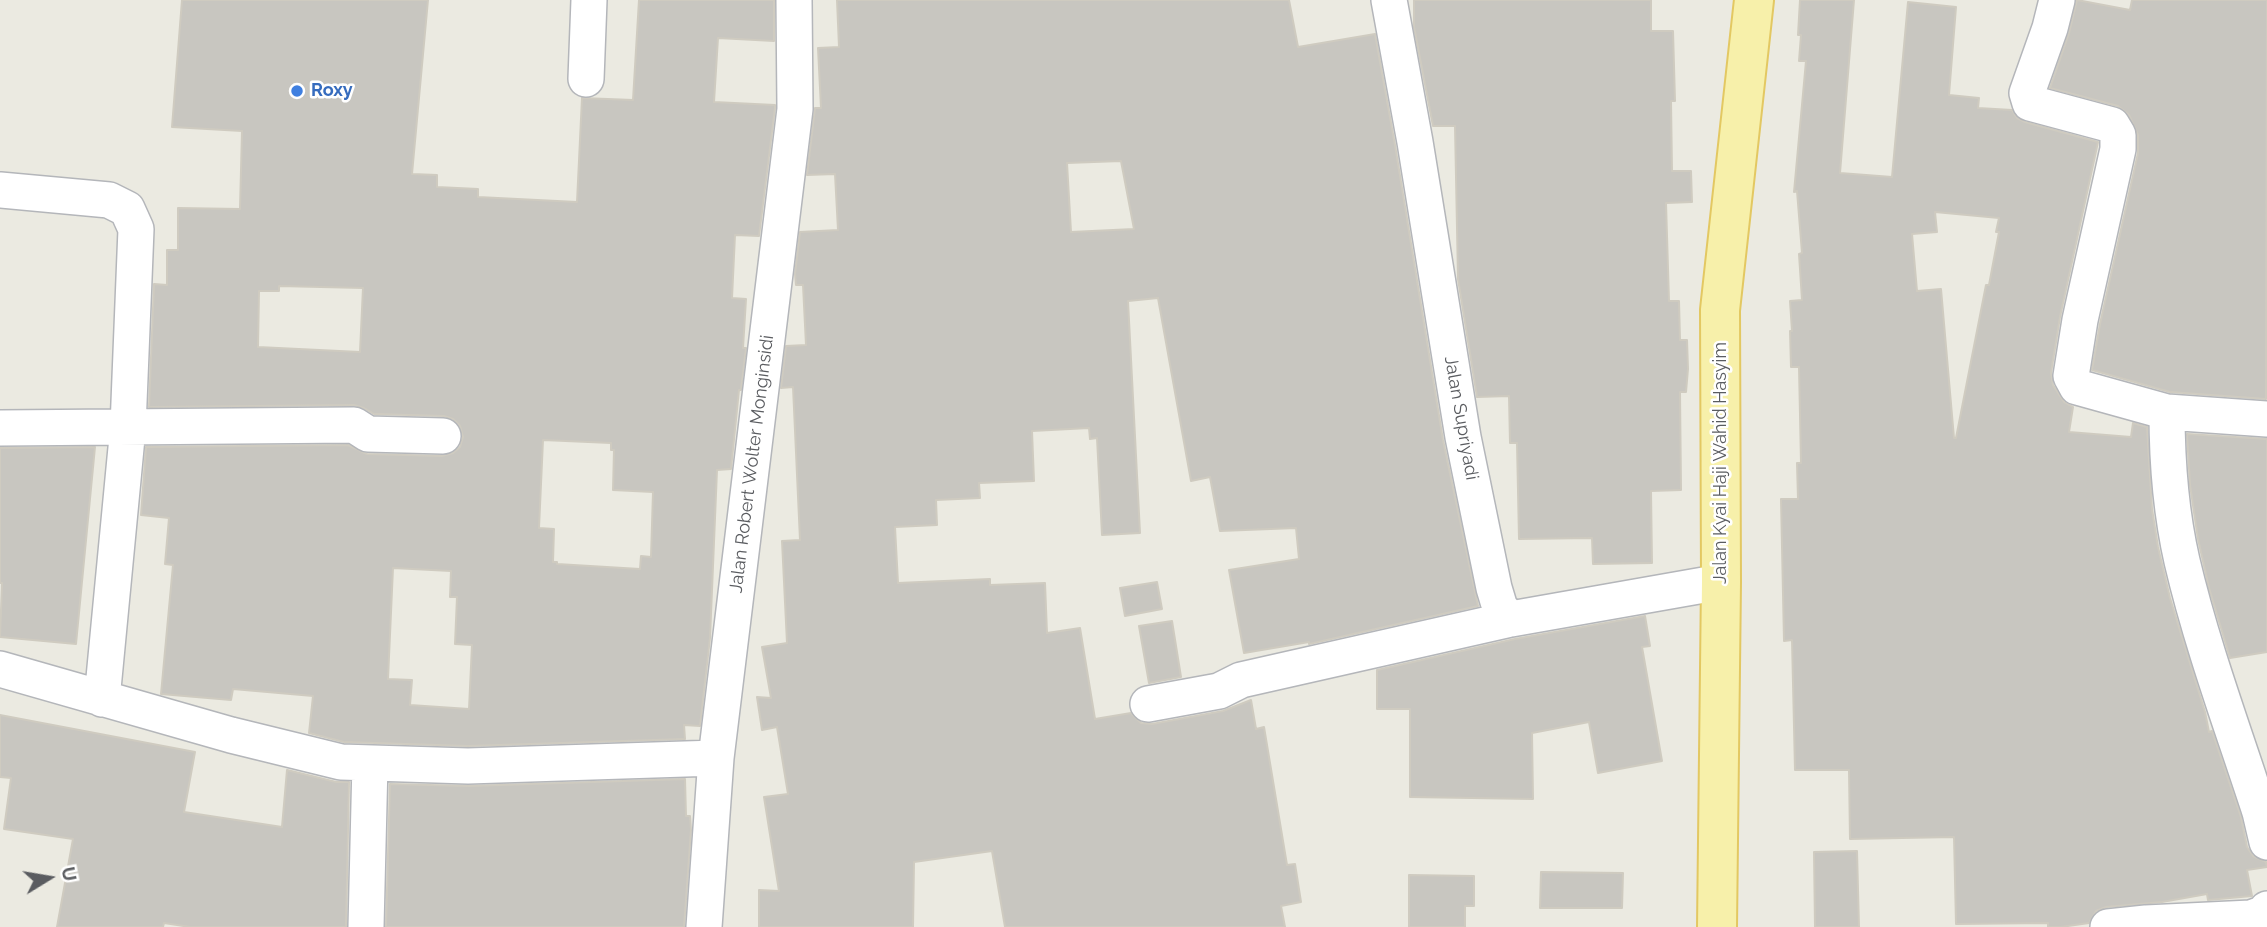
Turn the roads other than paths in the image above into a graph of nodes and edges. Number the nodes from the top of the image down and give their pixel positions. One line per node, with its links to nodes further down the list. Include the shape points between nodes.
1 (589, 0): 6 (street)
2 (794, 0): 18 (street, Jalan Robert Wolter Monginsidi, via 795,109)
3 (1390, 0): 14 (street, Jalan Supriyadi, via 1468,462 1494,588 1500,608)
4 (1754, 0): 13 (main road, Jalan Kyai Haji Wahid Hasyim, via 1720,310)
5 (2057, 0): 8 (street, via 2027,93 2030,103 2112,125 2118,135 2071,376 2077,387)
6 (586, 79)
7 (0, 190): 10 (street, via 109,200 127,209 136,229)
8 (2167, 412): 9 (street); 20 (street, via 2167,464 2181,559)
9 (2267, 419)
10 (128, 427): 11 (street); 12 (street, via 354,425 368,434); 16 (street)
11 (0, 428)
12 (443, 436)
13 (1721, 582): 14 (street); 24 (main road, Jalan Kyai Haji Wahid Hasyim)
14 (1511, 619): 17 (street)
15 (0, 669): 16 (street)
16 (102, 699): 19 (street, via 341,762)
17 (1148, 704)
18 (716, 758): 19 (street, via 468,766); 23 (street, Jalan Robert Wolter Monginsidi)
19 (370, 763): 22 (street)
20 (2267, 842)
21 (2267, 909): 25 (street, via 2250,918)
22 (366, 927)
23 (704, 927)
24 (1717, 927)
25 (2109, 927)

